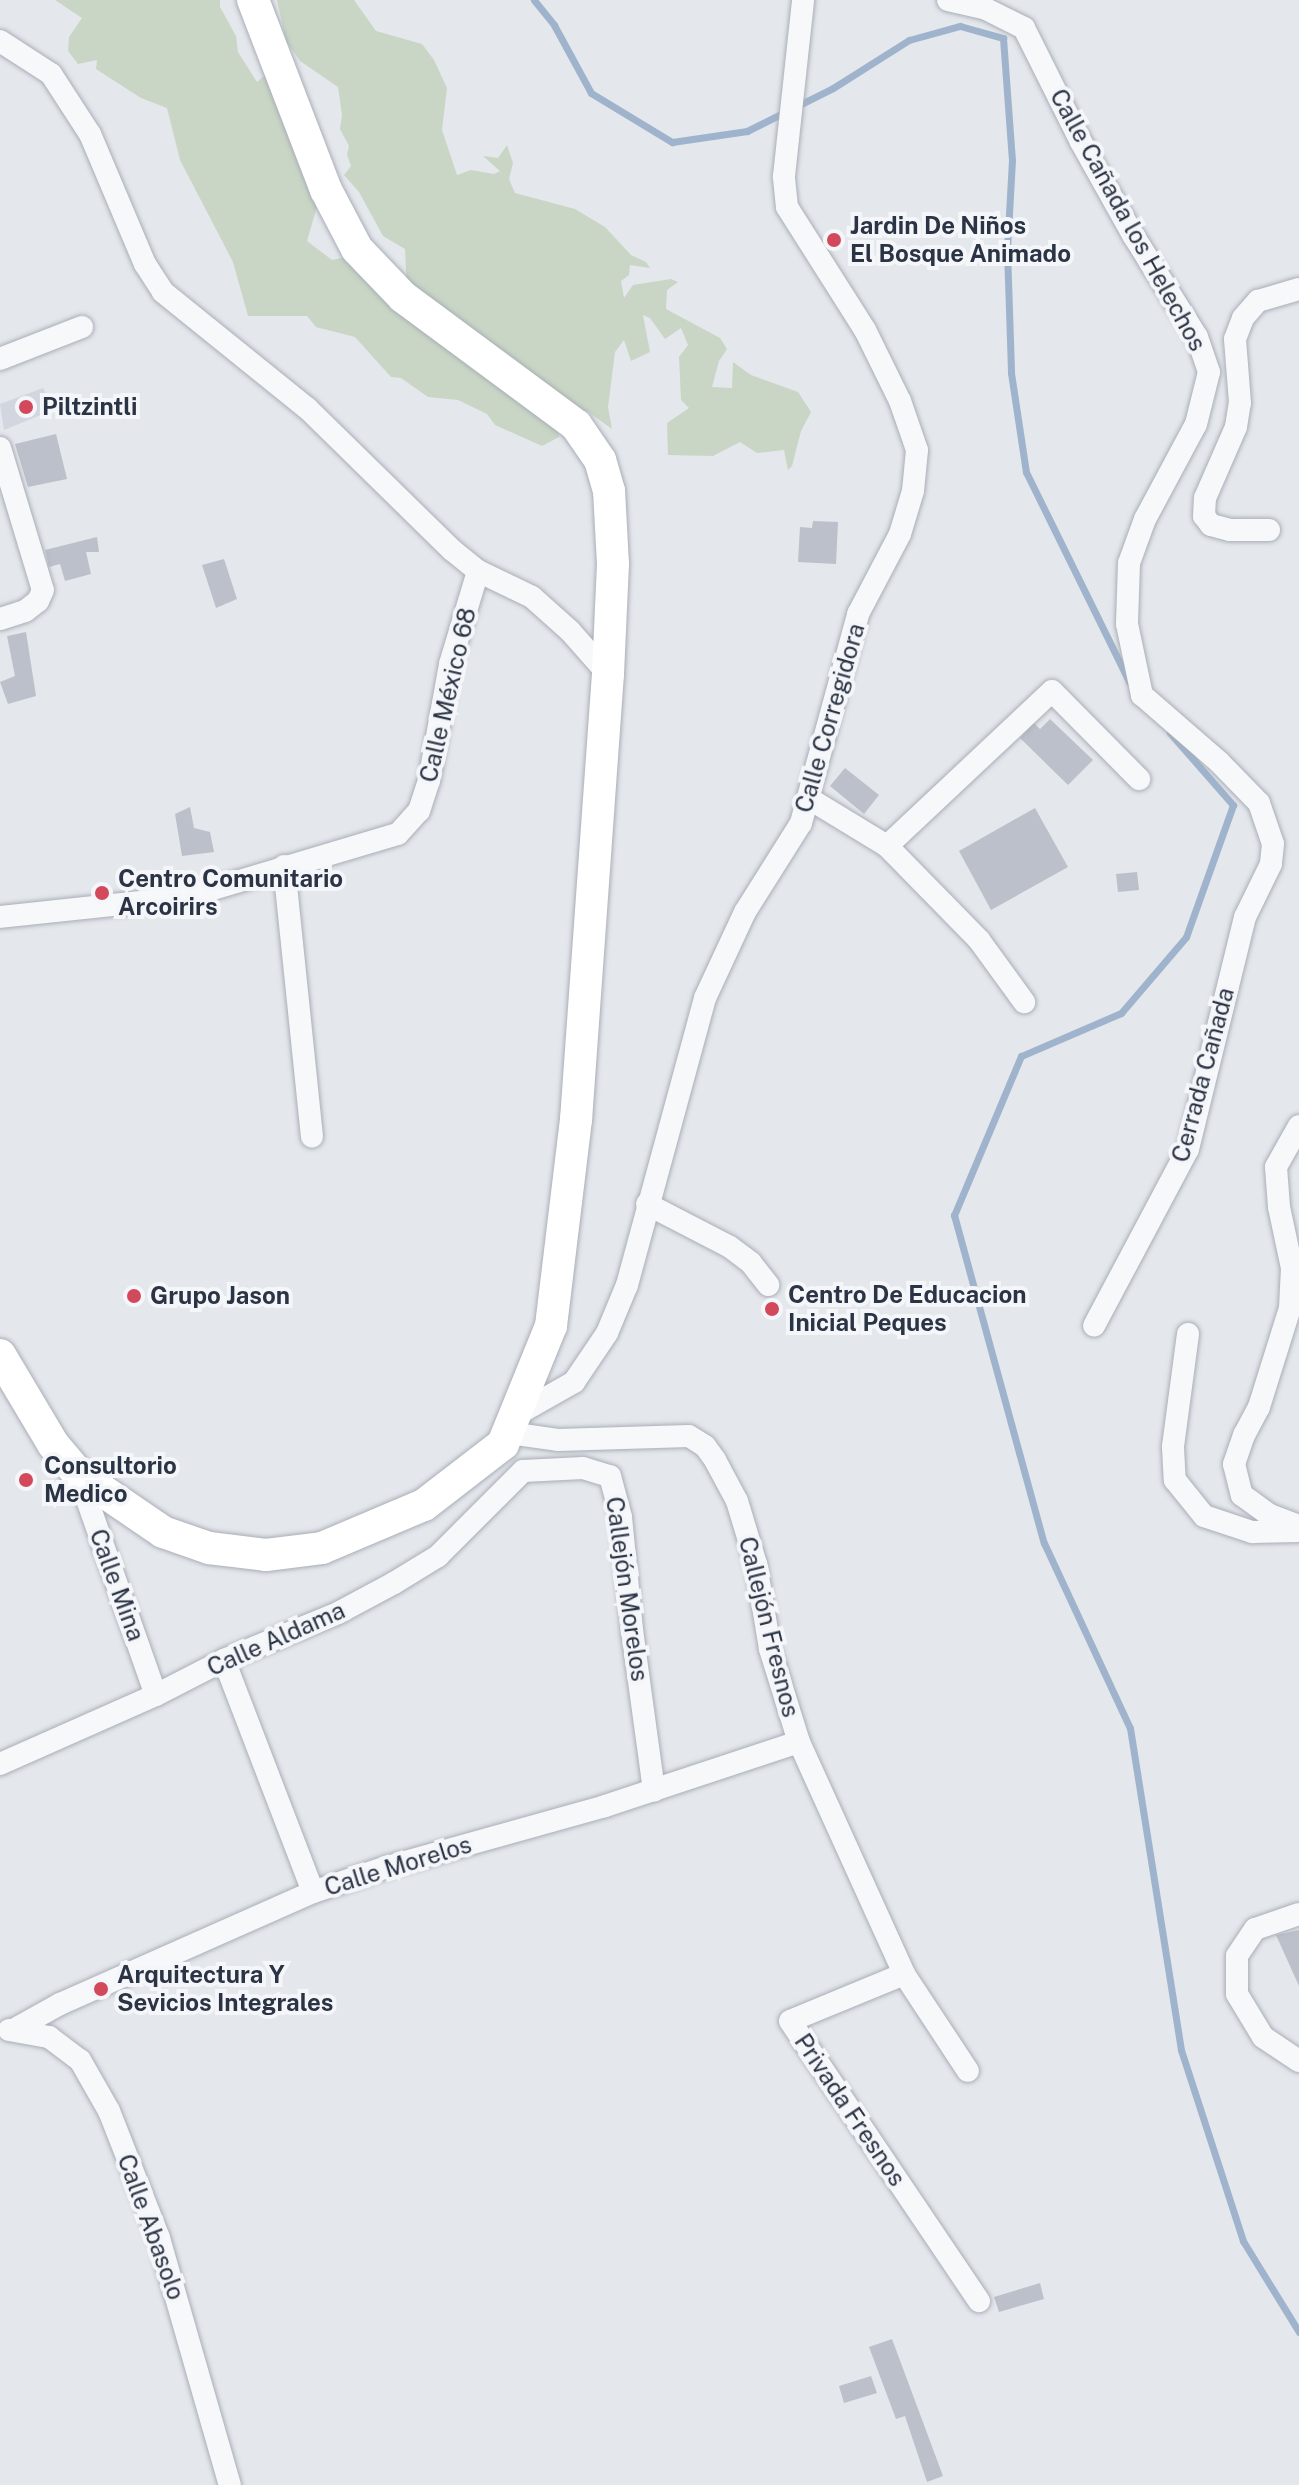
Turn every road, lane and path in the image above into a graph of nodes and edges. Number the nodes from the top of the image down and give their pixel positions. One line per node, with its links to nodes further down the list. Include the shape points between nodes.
1 (253, 0): 12 (street, via 326,190 357,249 403,297 576,425 600,460 609,491 613,564)
2 (803, 0): 14 (street, Calle Corregidora, via 784,176 787,207 865,330 917,450 913,491 900,534 863,603 846,650)
3 (948, 0): 16 (street, Calle Cañada los Helechos, via 984,8 1024,28 1133,235 1197,337 1209,372 1196,424 1145,519 1129,563 1127,624 1142,695 1259,803)
4 (0, 41): 10 (street, via 51,74 90,134 145,264 163,292 307,408)
5 (1299, 289): 9 (street, via 1258,301 1243,318 1235,339 1240,403 1236,427 1205,498 1204,516 1211,525)
6 (82, 327): 7 (street)
7 (0, 359)
8 (0, 448): 11 (street, via 43,590 25,611)
9 (1269, 530)
10 (478, 571): 12 (street, Calle México 68, via 532,597); 17 (street, Calle México 68, via 450,664 419,811 398,834)
11 (0, 619)
12 (608, 674): 27 (street, via 562,1250 551,1326)
13 (1139, 779): 15 (street, via 1052,691)
14 (810, 799): 15 (street); 22 (street, Calle Corregidora, via 801,823 745,912 705,998)
15 (887, 846): 19 (street, via 979,940)
16 (1273, 859): 24 (street, Cerrada Cañada, via 1245,917 1188,1149)
17 (284, 866): 18 (street, via 186,897); 21 (street)
18 (0, 917)
19 (1024, 1002)
20 (1299, 1126): 30 (street, via 1276,1167 1292,1268 1290,1308 1259,1407 1234,1464 1242,1495)
21 (312, 1137)
22 (647, 1204): 23 (street, via 730,1247); 27 (street, Calle Corregidora, via 627,1285 607,1333 574,1382)
23 (768, 1285)
24 (1094, 1326)
25 (1188, 1334): 30 (street, via 1173,1447 1175,1480 1204,1516 1252,1532)
26 (3, 1371): 29 (street, Calle Mina)
27 (509, 1431): 28 (street); 29 (street, via 424,1505 322,1548 266,1555 209,1548 163,1532); 33 (street, Callejón Fresnos, via 558,1440 689,1436 705,1446 737,1501 756,1564 770,1649)
28 (523, 1471): 31 (street, Calle Aldama, via 438,1556 338,1613); 35 (street, Callejón Morelos, via 583,1468 610,1476 621,1517)
29 (78, 1474): 32 (street, Calle Mina)
30 (1299, 1528)
31 (224, 1660): 32 (street, Calle Aldama); 36 (street)
32 (156, 1695): 34 (street, Calle Aldama)
33 (799, 1742): 35 (street, Calle Morelos); 38 (street, Callejón Fresnos)
34 (0, 1764)
35 (654, 1790): 36 (street, Calle Morelos)
36 (313, 1892): 39 (street, Calle Morelos)
37 (1295, 1916): 40 (street, via 1255,1929 1237,1956 1237,1994 1263,2037)
38 (904, 1974): 41 (street, Callejón Fresnos); 42 (street, Privada Fresnos, via 790,2021)
39 (6, 2030): 43 (street, Calle Abasolo, via 49,2037 80,2060 109,2111 159,2238)
40 (1299, 2061)
41 (968, 2071)
42 (979, 2301)
43 (230, 2485)

